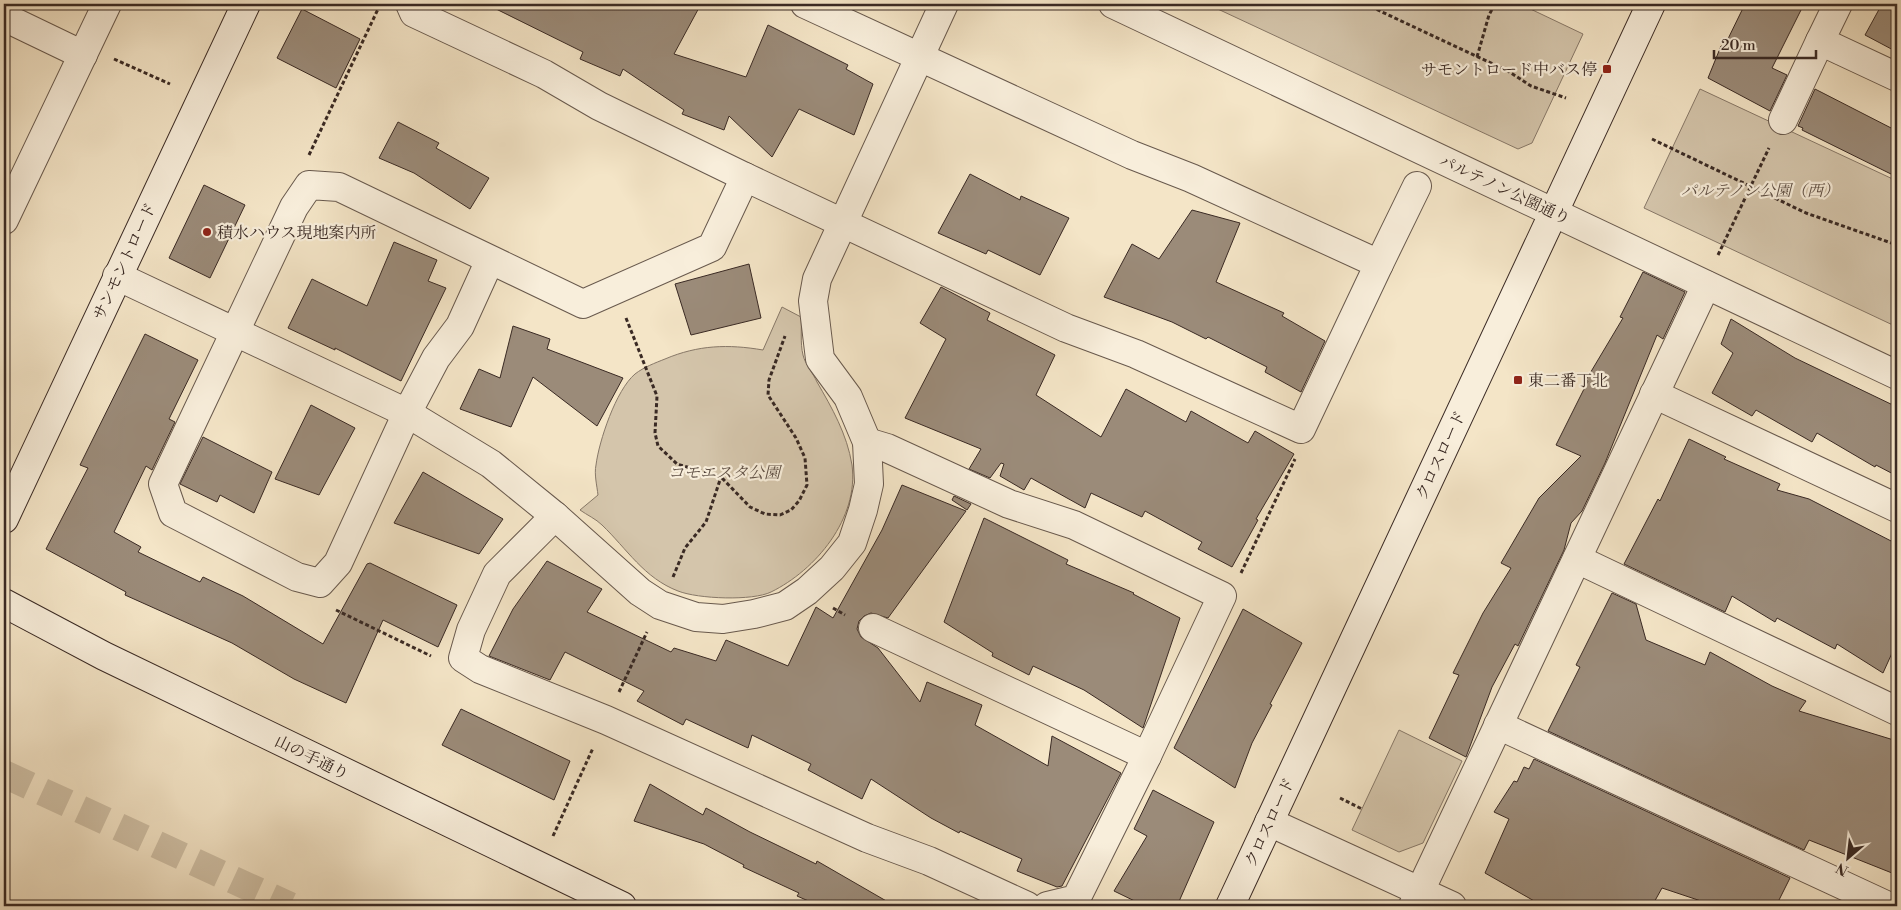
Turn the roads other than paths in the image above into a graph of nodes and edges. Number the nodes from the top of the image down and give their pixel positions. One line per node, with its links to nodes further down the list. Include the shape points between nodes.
1 (107, 4): 11 (street)
2 (246, 4): 22 (street, サンモントロード)
3 (410, 4): 15 (street, via 414,13 544,74 600,106)
4 (805, 4): 12 (street)
5 (944, 4): 12 (street)
6 (1113, 4): 17 (street, パルテノン公園通り)
7 (1651, 4): 17 (street, クロスロード)
8 (1838, 4): 10 (street)
9 (4, 17): 11 (street)
10 (1820, 41): 13 (street); 14 (street)
11 (85, 51): 18 (street)
12 (919, 57): 19 (street); 21 (street)
13 (1897, 77)
14 (1783, 120)
15 (745, 177): 19 (street); 20 (street, via 712,247 583,304)
16 (1417, 186): 21 (street)
17 (1553, 212): 23 (street, パルテノン公園通り); 38 (street, クロスロード)
18 (4, 219)
19 (843, 223): 21 (street, via 1066,328 1136,354 1300,429); 28 (street, via 817,279 813,301 820,359 848,398)
20 (490, 260): 24 (street, via 339,187 309,185 294,207); 27 (street, via 460,326 436,358)
21 (1379, 264)
22 (117, 276): 24 (street); 31 (street, サンモントロード)
23 (1706, 285): 25 (street, パルテノン公園通り); 26 (street)
24 (236, 333): 27 (street); 27 (street, via 163,484 173,513 297,577 320,583 338,563)
25 (1897, 375)
26 (1654, 394): 29 (street); 32 (street)
27 (407, 413): 30 (street, via 491,464)
28 (867, 442): 30 (street, via 870,484 852,543 832,568 807,591 785,606 754,614 723,619 696,617 660,605 640,592); 37 (street, via 887,448 1009,504 1074,525 1222,596)
29 (1897, 508)
30 (555, 516): 41 (street, via 497,574 463,658 480,669 606,720)
31 (4, 519)
32 (1577, 558): 35 (street); 36 (street)
33 (4, 603): 40 (street, 山の手通り, via 104,656)
34 (873, 628): 37 (street)
35 (1897, 711)
36 (1498, 724): 39 (street); 45 (street)
37 (1147, 756): 42 (street, via 1076,899)
38 (1269, 822): 39 (street); 43 (street, クロスロード)
39 (1416, 899): 44 (street)
40 (622, 906)
41 (1027, 906)
42 (1047, 906)
43 (1230, 906)
44 (1452, 906)
45 (1888, 906)

